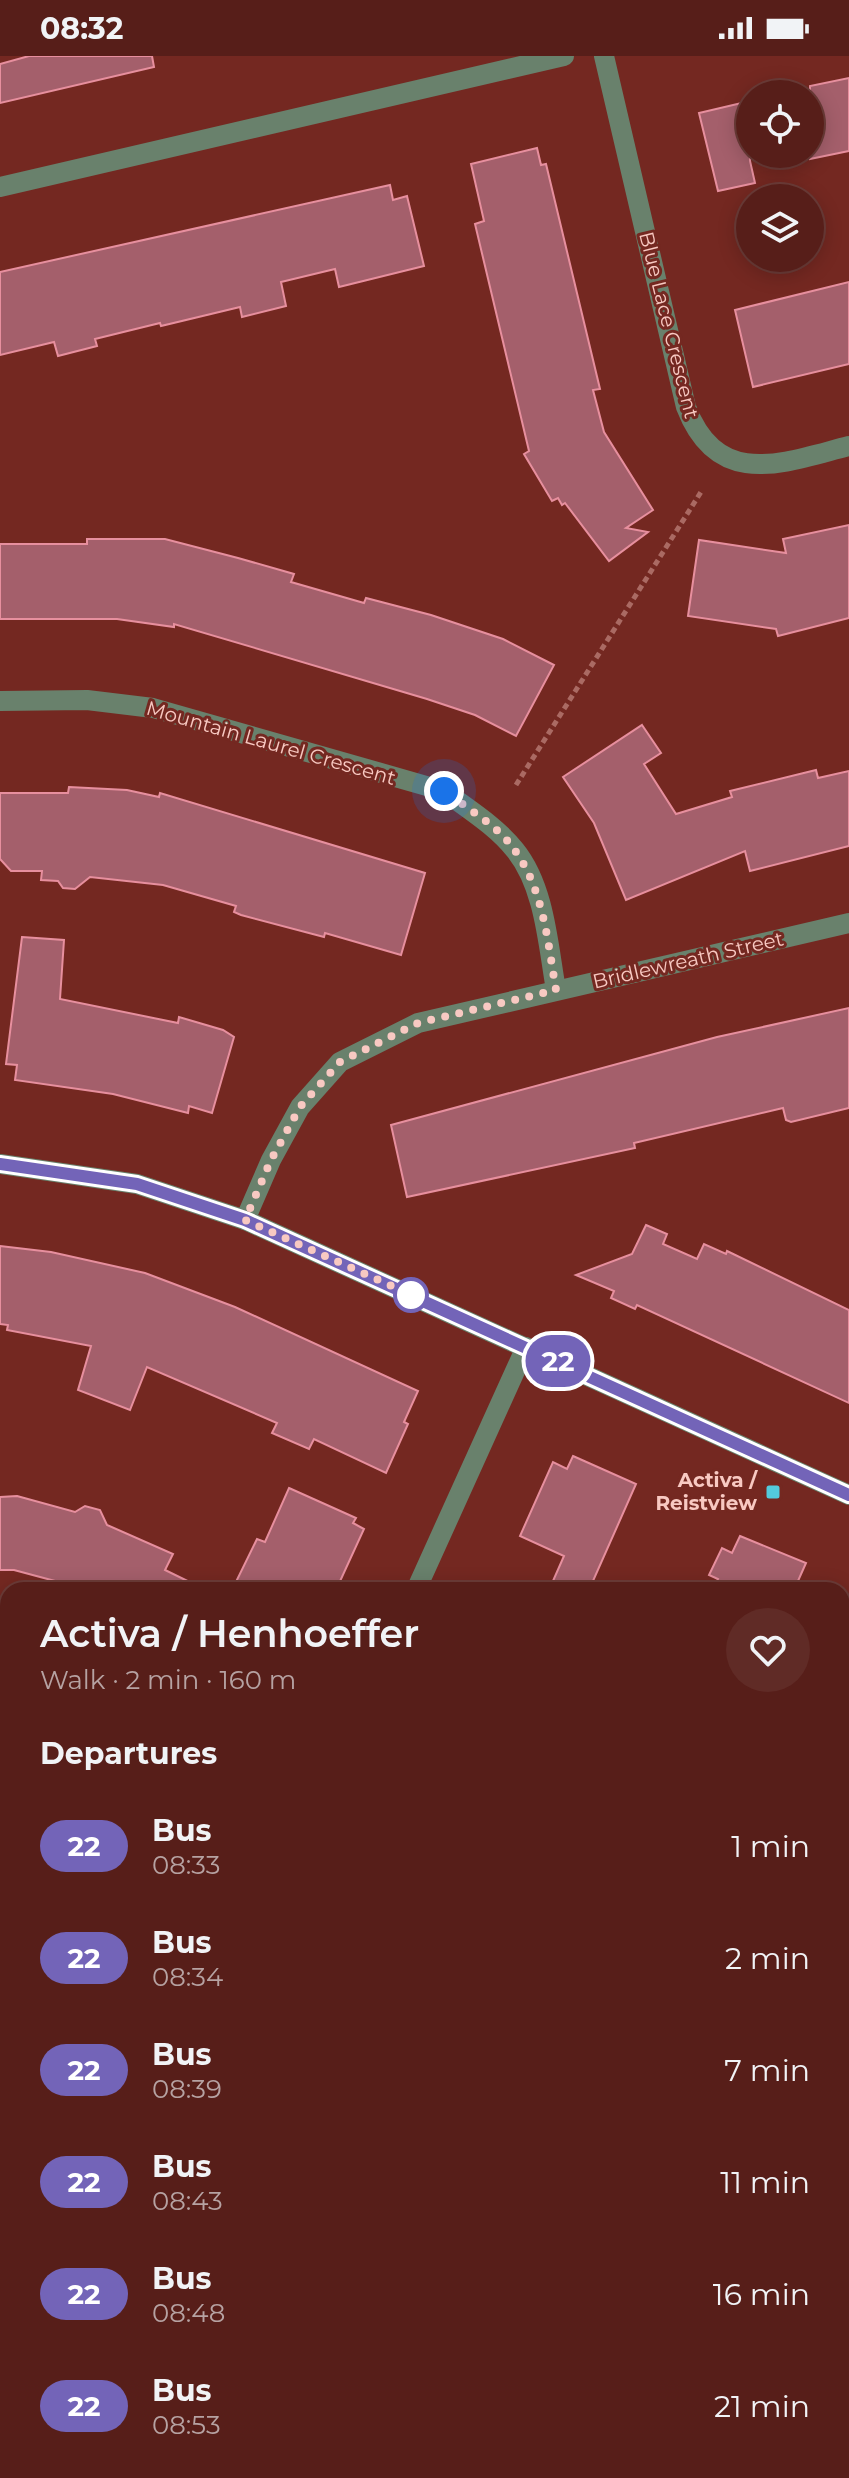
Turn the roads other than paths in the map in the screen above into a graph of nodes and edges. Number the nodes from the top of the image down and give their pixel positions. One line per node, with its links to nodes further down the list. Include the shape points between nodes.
1 (564, 56): 3 (street)
2 (604, 56): 4 (street, Blue Lace Crescent, via 686,407 697,435 719,454 746,464 779,464)
3 (0, 187)
4 (849, 446)
5 (0, 701): 7 (street, Mountain Laurel Crescent, via 87,700 153,708 444,791 516,851 540,901)
6 (849, 923): 7 (street, Bridlewreath Street)
7 (556, 990): 9 (street, Bridlewreath Street, via 418,1023 340,1062 300,1107)
8 (0, 1164): 9 (street, via 137,1184)
9 (245, 1220): 10 (street)
10 (526, 1347): 11 (street); 12 (street)
11 (849, 1495)
12 (420, 1582)

